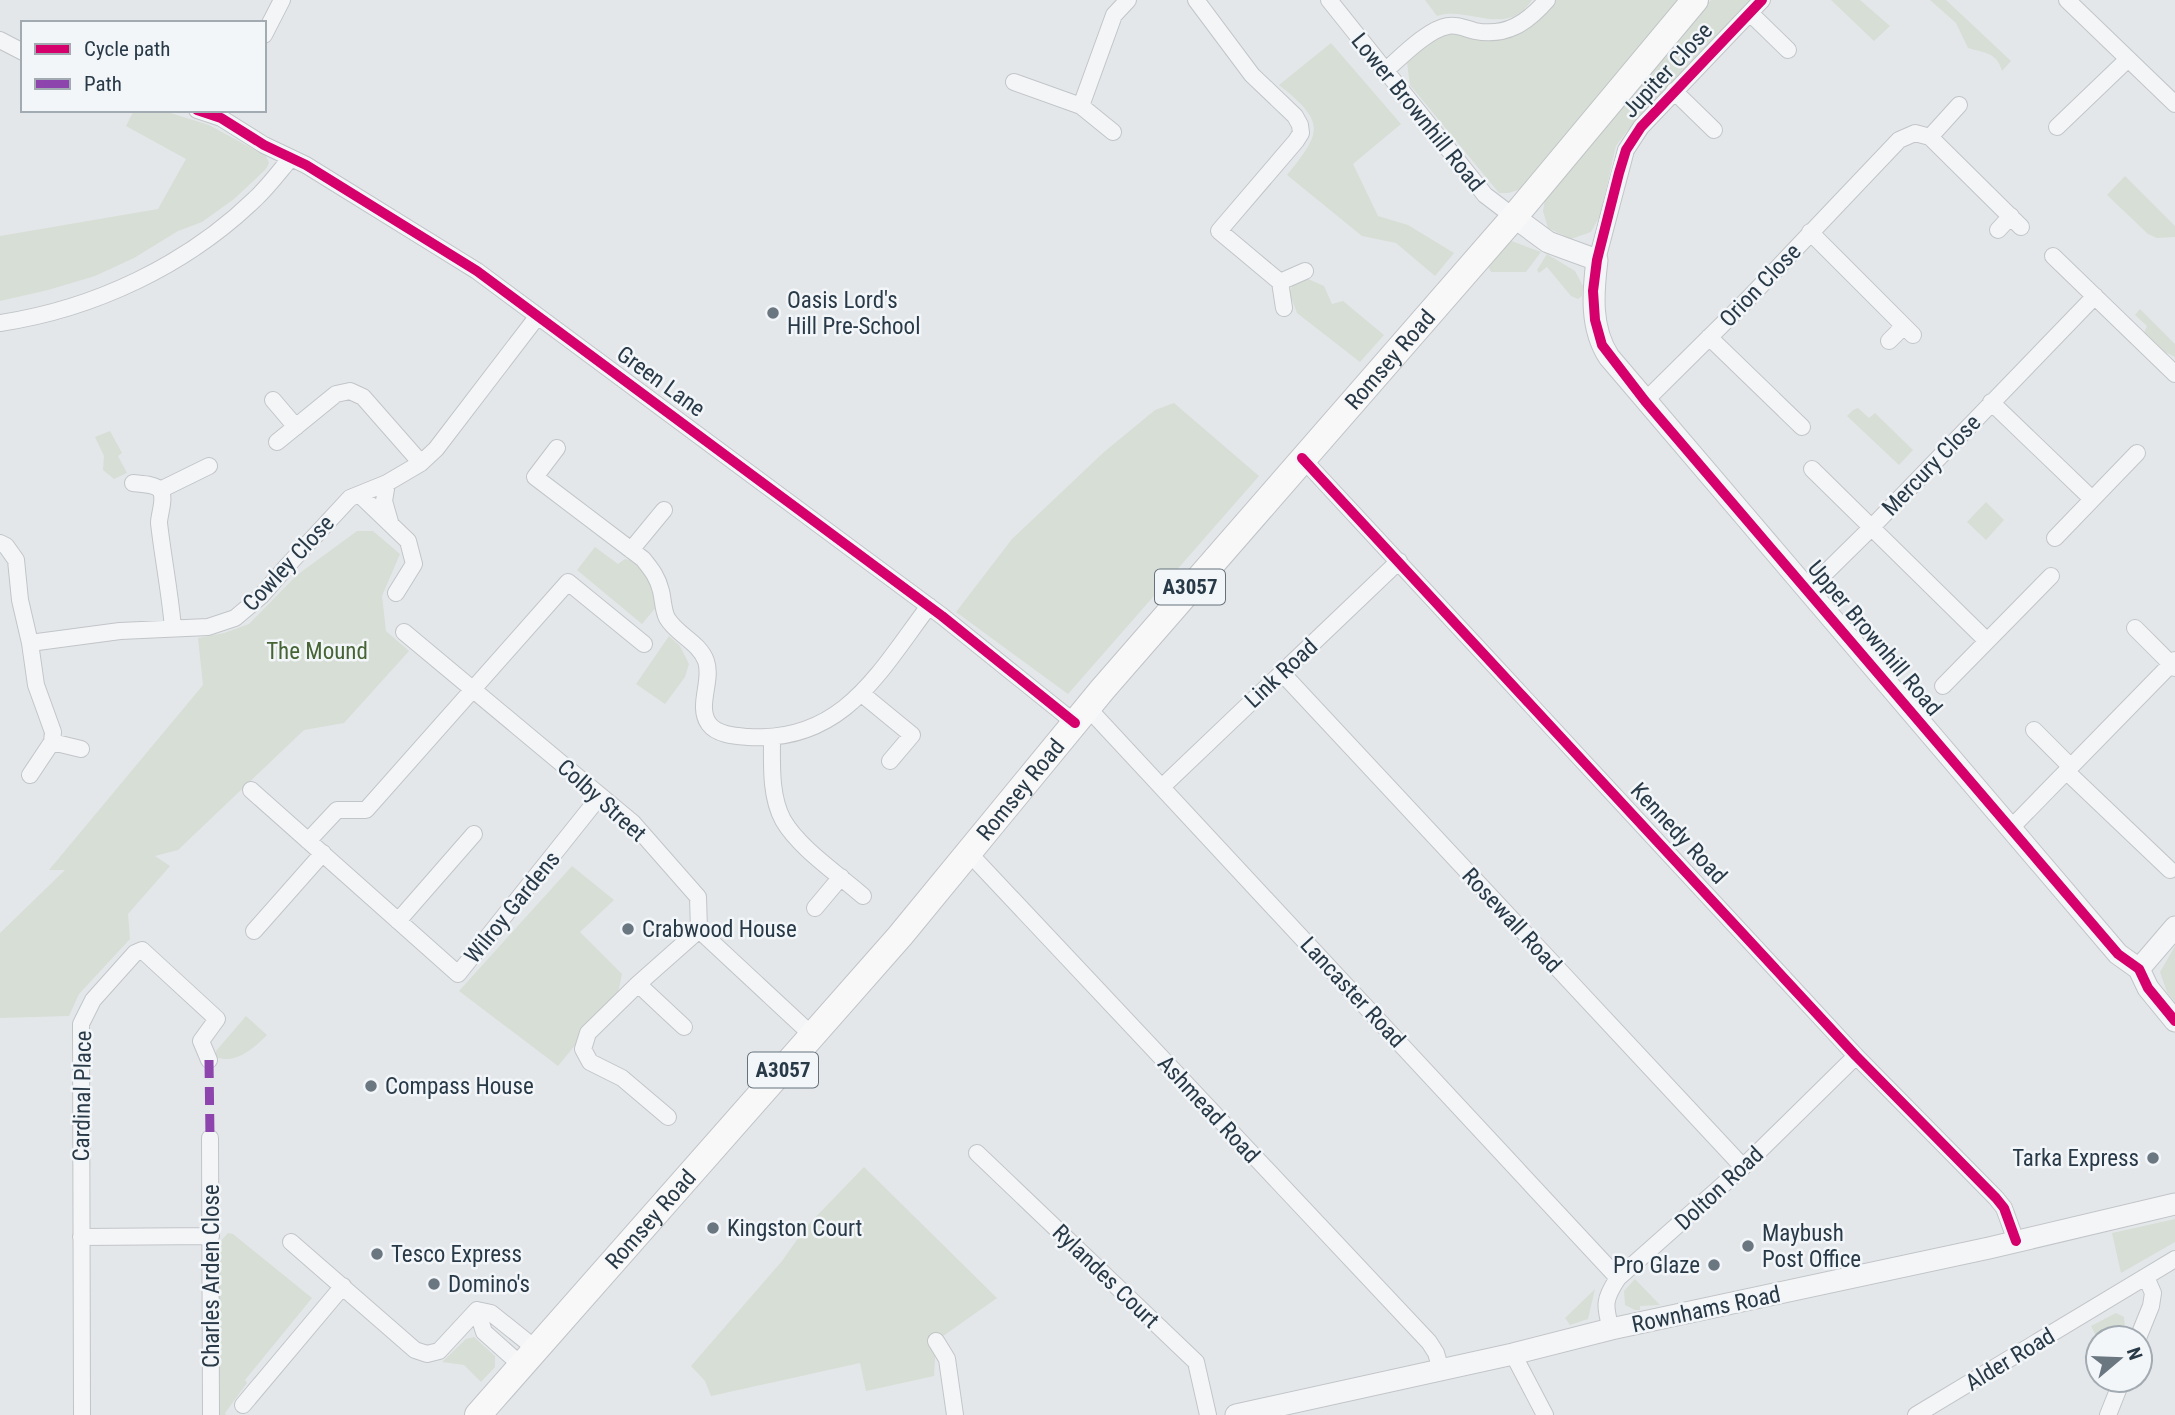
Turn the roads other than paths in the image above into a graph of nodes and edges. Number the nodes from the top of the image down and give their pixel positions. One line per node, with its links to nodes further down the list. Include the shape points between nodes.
1 (282, 0): 10 (street)
2 (1196, 0): 33 (street, via 1252,75 1300,125 1296,141 1220,231)
3 (1329, 0): 15 (street, Lower Brownhill Road)
4 (1547, 0): 15 (street, via 1512,29 1440,28)
5 (1695, 0): 27 (main road, Romsey Road / A3057)
6 (1762, 0): 9 (street, Jupiter Close)
7 (2067, 0): 14 (street)
8 (1125, 1): 20 (street, via 1108,28)
9 (1750, 13): 12 (street); 17 (street, Jupiter Close)
10 (266, 31)
11 (0, 40): 13 (street)
12 (1788, 50)
13 (21, 51)
14 (2128, 59): 18 (street); 22 (street)
15 (1385, 71): 27 (street, Lower Brownhill Road, via 1485,195)
16 (1014, 82): 20 (street)
17 (1674, 91): 23 (street, Jupiter Close); 31 (street, Jupiter Close, via 1626,150)
18 (2175, 104)
19 (1959, 105): 25 (street)
20 (1081, 106): 24 (street)
21 (223, 114): 26 (street, Green Lane)
22 (2057, 127)
23 (1714, 130)
24 (1113, 132)
25 (1930, 137): 28 (street, via 2016,221); 29 (street, Orion Close, via 1915,133 1899,140)
26 (290, 159): 36 (street, Green Lane, via 477,271); 37 (street, via 224,226 172,262 123,287)
27 (1514, 218): 31 (street, via 1548,242); 49 (main road, Romsey Road / A3057)
28 (1998, 229)
29 (1810, 232): 38 (street, Orion Close); 39 (street, Orion Close, via 1908,331)
30 (2053, 256): 34 (street)
31 (1597, 260): 42 (street, Upper Brownhill Road, via 1593,290 1598,334 1609,357)
32 (1305, 271): 33 (street)
33 (1280, 282): 35 (street)
34 (2095, 296): 40 (street); 43 (street, Mercury Close)
35 (1284, 308)
36 (537, 317): 50 (street, Cowley Close); 68 (street, Green Lane)
37 (0, 323)
38 (1709, 337): 42 (street, Orion Close); 45 (street, Orion Close)
39 (1889, 341)
40 (2175, 372)
41 (273, 400): 44 (street)
42 (1645, 401): 66 (street, Upper Brownhill Road)
43 (1991, 402): 57 (street, Mercury Close); 60 (street, Mercury Close)
44 (296, 427): 46 (street); 50 (street, via 336,394 350,391 363,397)
45 (1802, 427)
46 (277, 442)
47 (557, 448): 63 (street, via 535,477)
48 (2137, 453): 57 (street)
49 (1302, 458): 64 (street, Kennedy Road); 80 (main road, Romsey Road / A3057)
50 (421, 463): 54 (street, Cowley Close)
51 (209, 466): 55 (street)
52 (1812, 469): 60 (street, Mercury Close)
53 (134, 483): 55 (street)
54 (387, 483): 56 (street, Cowley Close); 59 (street, via 384,501)
55 (160, 490): 69 (street)
56 (360, 495): 59 (street); 69 (street, Cowley Close, via 350,498 261,596 235,618 208,627)
57 (2092, 499): 61 (street)
58 (664, 510): 63 (street)
59 (390, 522): 67 (street, via 408,541 414,564)
60 (1871, 528): 66 (street, Mercury Close); 72 (street, Mercury Close)
61 (2054, 538)
62 (0, 543): 73 (street, via 16,560)
63 (631, 550): 82 (street, via 656,575 667,617 705,658 708,723 733,735)
64 (1399, 561): 76 (street, Link Road); 109 (street, Kennedy Road)
65 (2051, 576): 72 (street)
66 (1807, 591): 91 (street, Upper Brownhill Road)
67 (396, 593)
68 (929, 606): 79 (street); 80 (street, Green Lane)
69 (173, 628): 73 (street, Cowley Close)
70 (2136, 628): 75 (street)
71 (404, 632): 78 (street, Colby Street)
72 (1987, 641): 77 (street)
73 (30, 643): 83 (street)
74 (644, 644): 78 (street, via 568,582)
75 (2174, 664): 86 (street)
76 (1282, 673): 88 (street, Link Road); 114 (street, Rosewall Road)
77 (1943, 687)
78 (472, 689): 90 (street, Colby Street); 93 (street, via 366,810 337,810)
79 (862, 694): 82 (street, via 815,726); 85 (street, via 912,735)
80 (1081, 715): 88 (street, Lancaster Road, via 1113,733); 95 (main road, Romsey Road / A3057)
81 (2034, 730): 86 (street)
82 (772, 738): 97 (street, via 774,791 782,819)
83 (52, 742): 84 (street); 87 (street)
84 (81, 749)
85 (890, 761)
86 (2068, 768): 91 (street); 96 (street)
87 (30, 775)
88 (1163, 786): 121 (street, Lancaster Road)
89 (251, 790): 93 (street, Wilroy Gardens)
90 (600, 796): 100 (street, Wilroy Gardens, via 458,974); 102 (street, Colby Street, via 633,823 698,897)
91 (2010, 829): 104 (street, Upper Brownhill Road, via 2118,954)
92 (474, 834): 100 (street)
93 (309, 841): 94 (street, Wilroy Gardens)
94 (323, 853): 100 (street, Wilroy Gardens); 103 (street)
95 (969, 853): 108 (main road, Romsey Road / A3057); 129 (street, Ashmead Road, via 1429,1342)
96 (2170, 870)
97 (841, 877): 98 (street); 99 (street)
98 (863, 896)
99 (815, 908)
100 (398, 920)
101 (2175, 927): 104 (street)
102 (699, 930): 105 (street); 108 (street)
103 (254, 931)
104 (2139, 969): 106 (street, Upper Brownhill Road)
105 (638, 984): 107 (street); 111 (street, via 589,1032 583,1049 590,1062 622,1077)
106 (2175, 1021)
107 (684, 1027)
108 (813, 1036): 128 (main road, Romsey Road / A3057)
109 (1856, 1056): 114 (street, Dolton Road); 118 (street, Kennedy Road, via 2004,1208)
110 (209, 1060): 117 (street, Cardinal Place, via 201,1041 217,1020 142,950 135,953 93,1000 81,1024)
111 (668, 1117)
112 (210, 1138): 116 (street, Charles Arden Close)
113 (977, 1153): 136 (street, Rylandes Court, via 1196,1362)
114 (1743, 1167): 121 (street, Dolton Road)
115 (2175, 1204): 118 (street, Rownhams Road)
116 (211, 1236): 117 (street); 133 (street, Charles Arden Close)
117 (81, 1237): 132 (street, Cardinal Place)
118 (2016, 1241): 125 (street, Rownhams Road)
119 (292, 1242): 123 (street)
120 (2175, 1259): 122 (street, Alder Road)
121 (1618, 1278): 125 (street, Dolton Road, via 1606,1299)
122 (2146, 1278): 124 (street, via 2153,1293); 139 (street, Alder Road)
123 (343, 1286): 128 (street, via 415,1350 426,1354 439,1351 477,1310 491,1313); 131 (street)
124 (2144, 1324)
125 (1611, 1329): 127 (street, Rownhams Road)
126 (936, 1341): 135 (street, via 947,1359)
127 (1513, 1354): 129 (street, Rownhams Road); 138 (street)
128 (529, 1357): 134 (main road, Romsey Road / A3057)
129 (1441, 1370): 137 (street, Rownhams Road)
130 (2116, 1394): 140 (street)
131 (243, 1405)
132 (82, 1415)
133 (211, 1415)
134 (478, 1415)
135 (955, 1415)
136 (1208, 1415)
137 (1236, 1415)
138 (1545, 1415)
139 (1916, 1415)
140 (2108, 1415)

